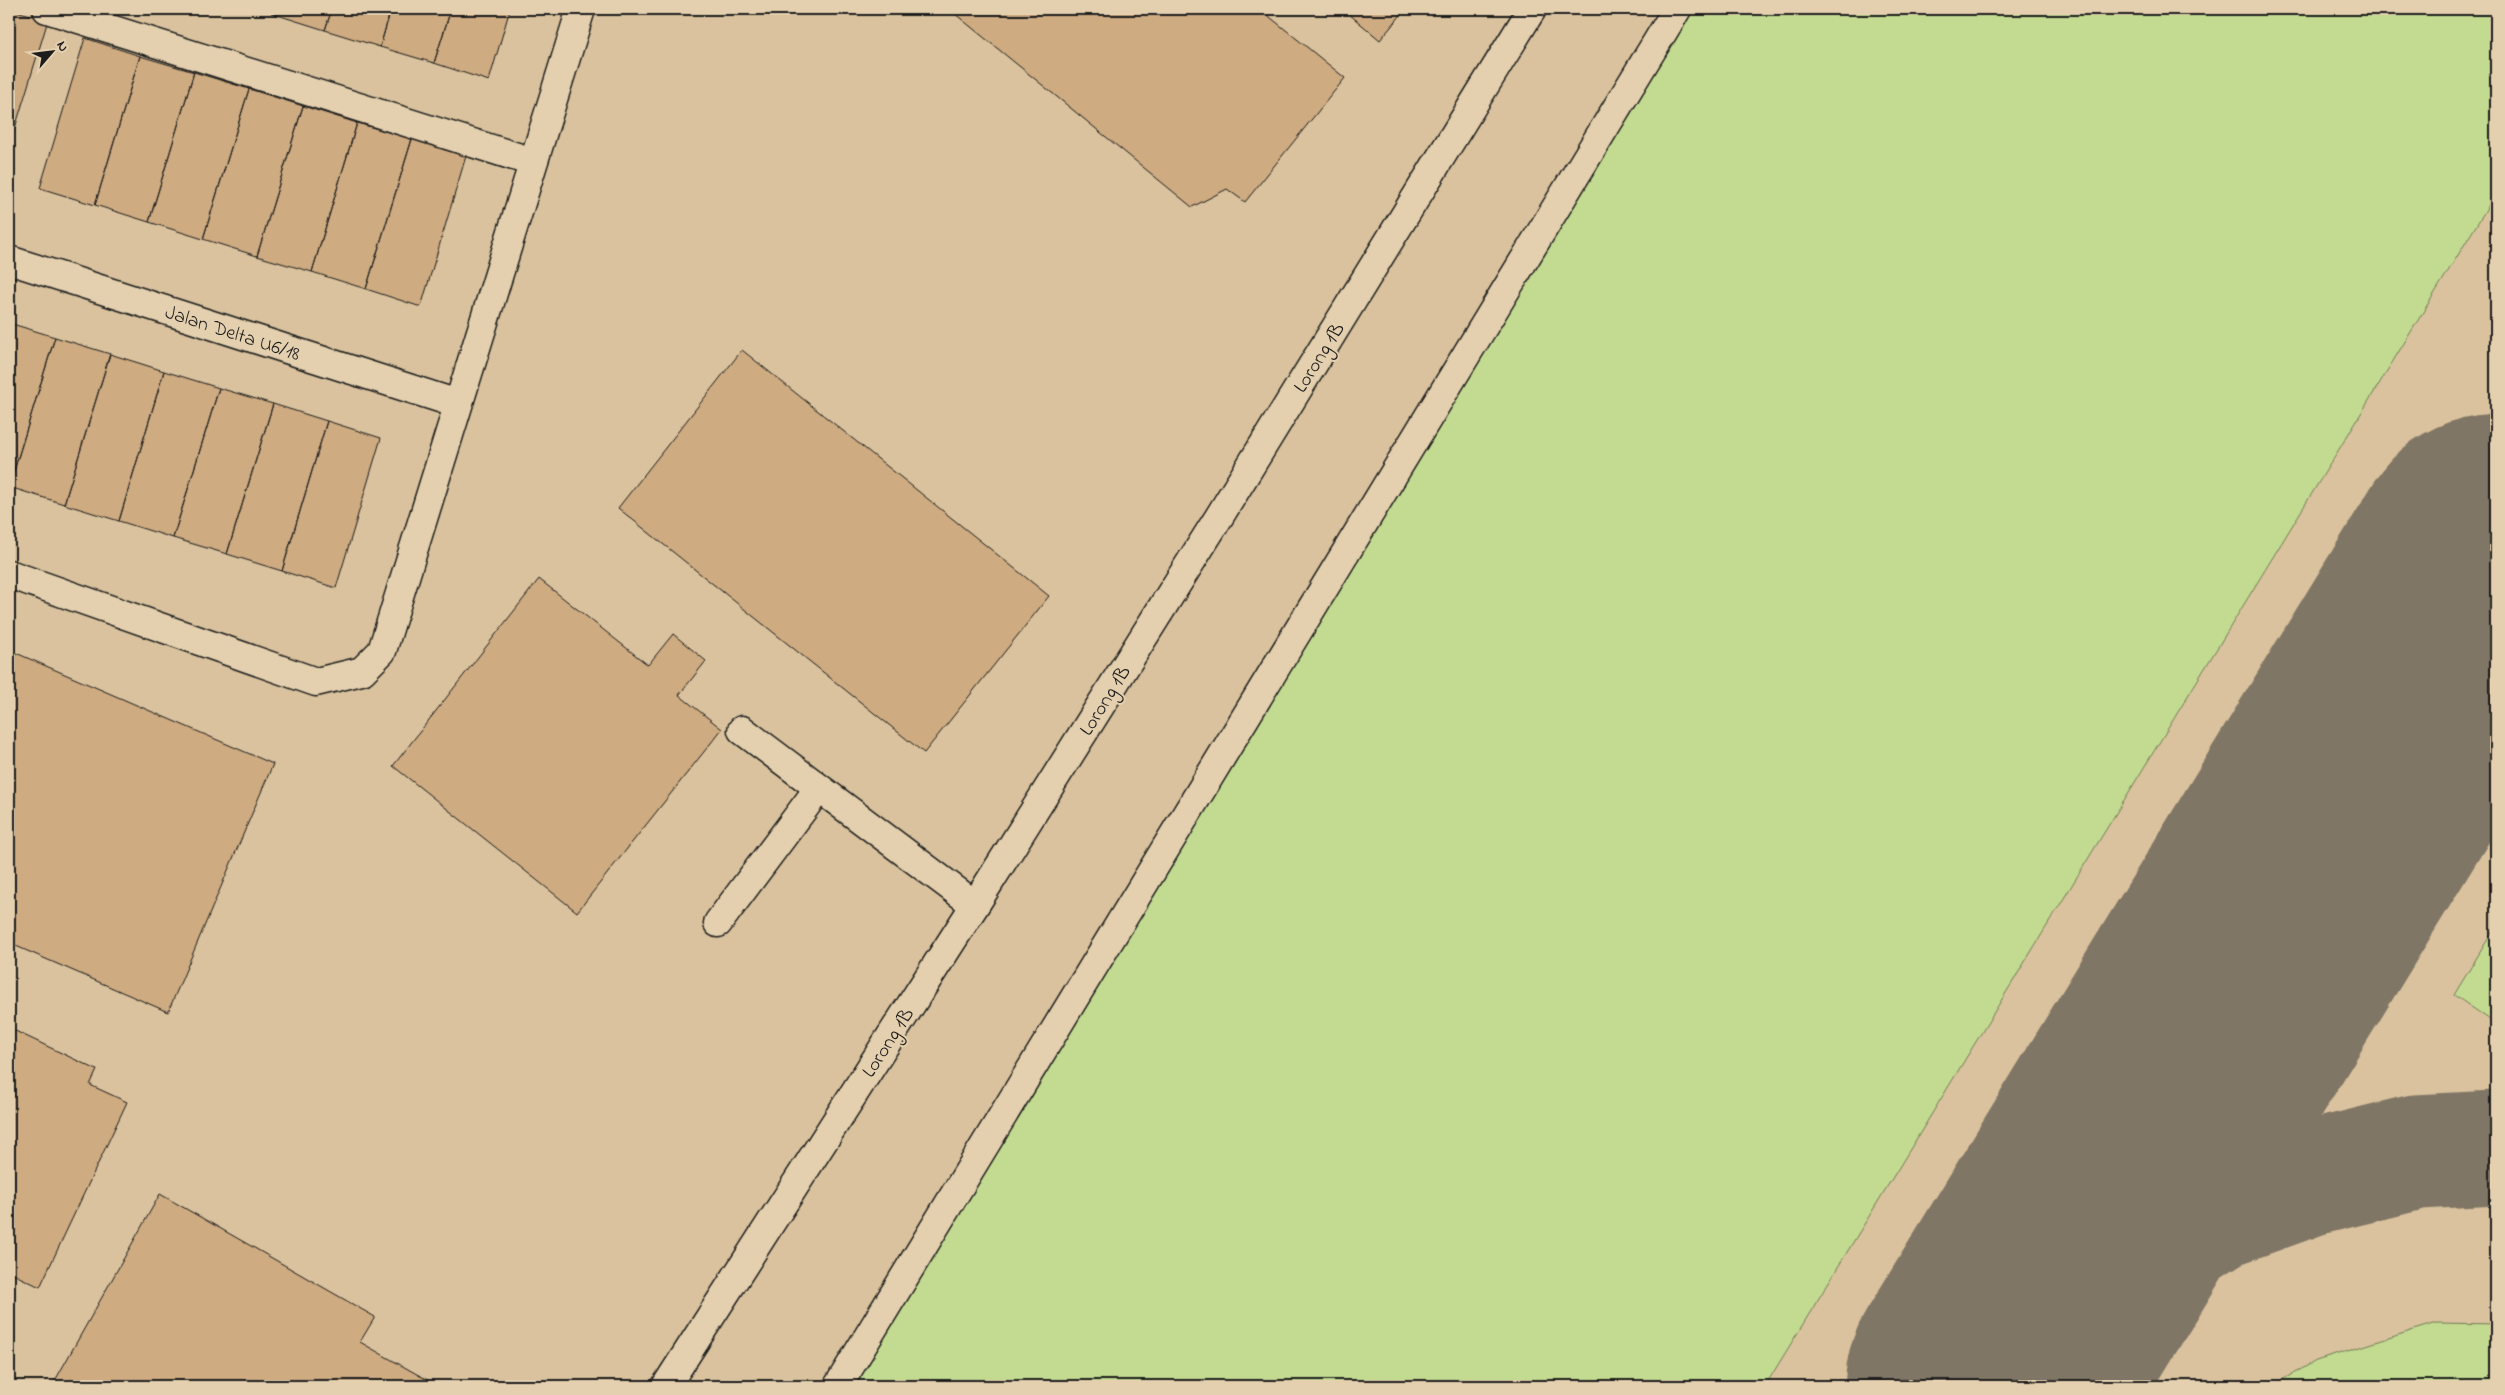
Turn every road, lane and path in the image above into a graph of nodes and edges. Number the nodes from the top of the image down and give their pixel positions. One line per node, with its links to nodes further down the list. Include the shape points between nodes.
1 (47, 9): 5 (street)
2 (581, 9): 5 (street)
3 (1532, 9): 11 (street, Lorong 1B)
4 (1677, 9): 14 (street)
5 (533, 162): 7 (street)
6 (9, 260): 7 (street, Jalan Delta U6/18)
7 (458, 404): 8 (street, via 382,651 362,671 316,682)
8 (9, 574)
9 (742, 730): 10 (street)
10 (819, 788): 11 (street); 12 (street)
11 (975, 905): 13 (street, Lorong 1B)
12 (718, 924)
13 (666, 1386)
14 (838, 1386)

